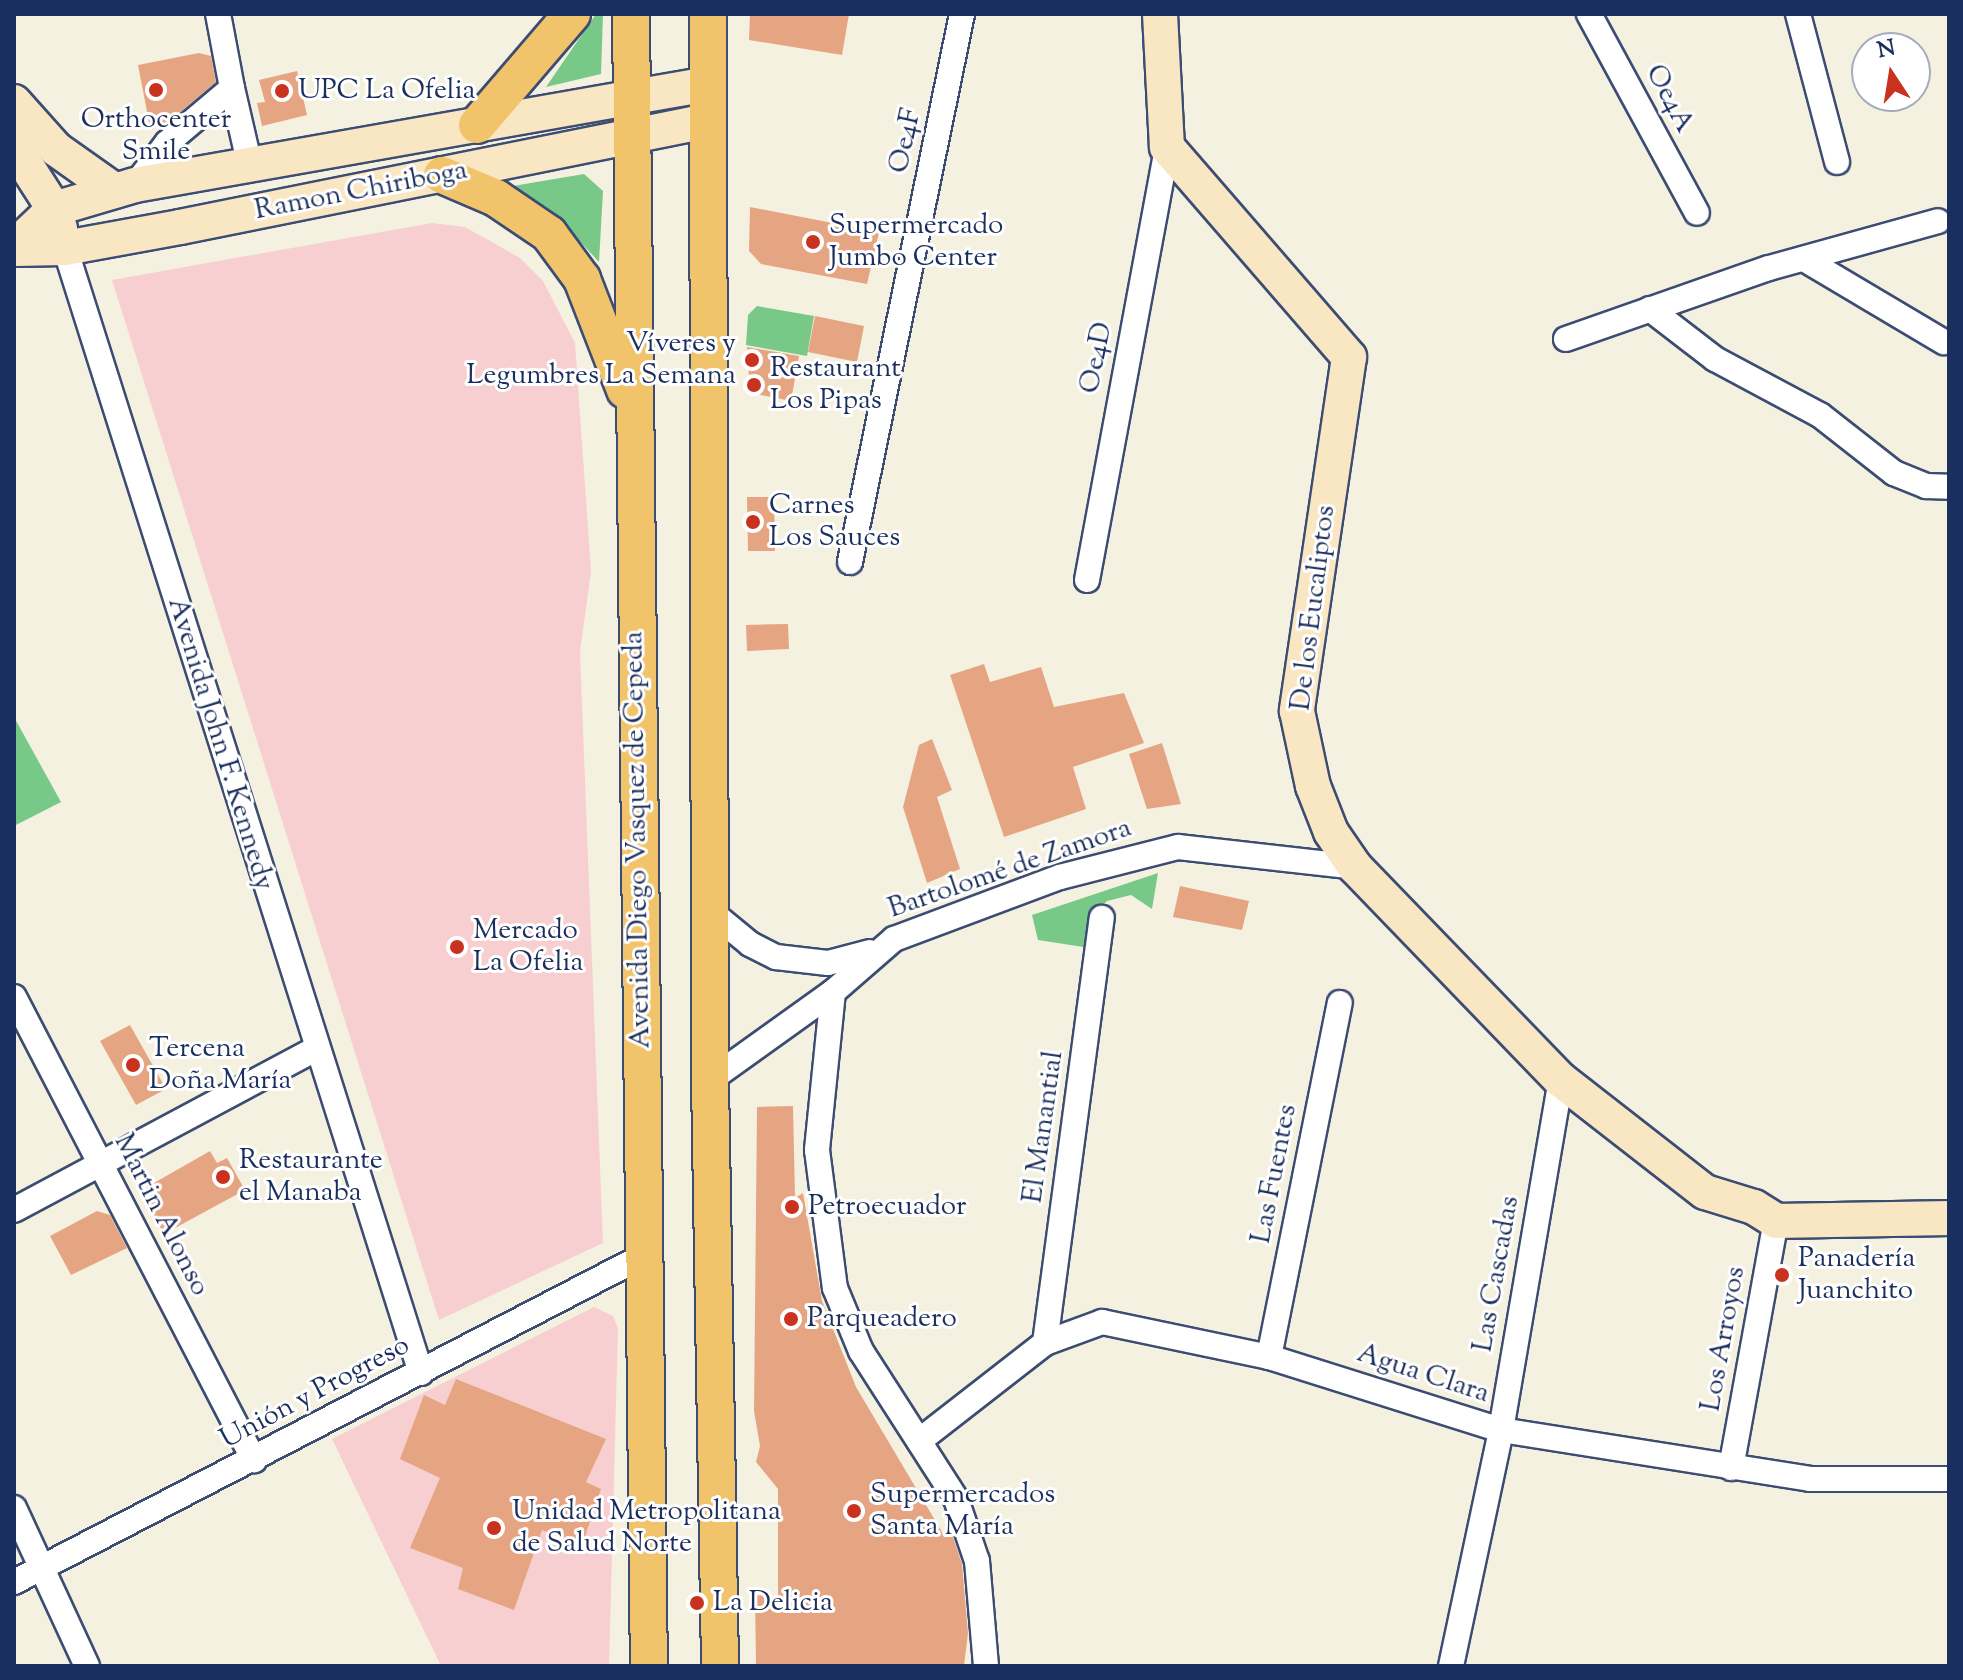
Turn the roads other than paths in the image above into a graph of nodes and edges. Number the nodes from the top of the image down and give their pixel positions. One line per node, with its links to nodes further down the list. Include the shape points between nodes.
1 (218, 14): 10 (street)
2 (572, 14): 15 (main road)
3 (631, 14): 11 (main road, Avenida Diego Vasquez de Cepeda)
4 (708, 14): 9 (main road)
5 (962, 14): 33 (street, Oe4F)
6 (1589, 14): 23 (street, Oe4A)
7 (1798, 14): 18 (street)
8 (1162, 15): 17 (street)
9 (708, 84): 11 (street, Ramon Chiriboga); 14 (main road)
10 (232, 88): 19 (street); 21 (street, via 167,143)
11 (630, 94): 15 (street, Ramon Chiriboga); 16 (main road, Avenida Diego Vasquez de Cepeda)
12 (14, 102): 21 (street, via 56,149)
13 (14, 121): 22 (street, Avenida John F. Kennedy, via 24,162)
14 (707, 121): 16 (street, Ramon Chiriboga); 36 (main road)
15 (477, 125): 19 (street, Ramon Chiriboga)
16 (629, 137): 20 (street, Ramon Chiriboga); 31 (main road, Avenida Diego Vasquez de Cepeda)
17 (1167, 147): 34 (street, Oe4D); 35 (street, De los Eucaliptos, via 1349,357 1297,711 1322,813)
18 (1837, 162)
19 (250, 166): 21 (street, Ramon Chiriboga)
20 (442, 175): 26 (street, Ramon Chiriboga); 31 (main road, via 496,198 549,234 582,279)
21 (125, 188): 22 (street, Ramon Chiriboga)
22 (54, 209): 25 (street, Ramon Chiriboga); 26 (street, Avenida John F. Kennedy)
23 (1697, 213)
24 (1938, 221): 27 (street)
25 (14, 248): 26 (street, Ramon Chiriboga)
26 (65, 248): 42 (street, Avenida John F. Kennedy)
27 (1804, 259): 28 (street); 30 (street)
28 (1650, 309): 29 (street, via 1596,333); 32 (street, via 1715,359 1820,415 1894,473 1926,486)
29 (1566, 339)
30 (1944, 342)
31 (633, 412): 49 (main road, Avenida Diego Vasquez de Cepeda)
32 (1949, 487)
33 (850, 562)
34 (1087, 580)
35 (1355, 867): 38 (street, Bartolomé de Zamora, via 1199,847 1158,849 925,925); 44 (street, De los Eucaliptos)
36 (710, 911): 38 (street, Bartolomé de Zamora, via 750,944 776,957 828,963); 43 (main road)
37 (1102, 918): 50 (street, El Manantial)
38 (876, 950): 39 (street, Bartolomé de Zamora)
39 (833, 992): 43 (street, Bartolomé de Zamora); 54 (street, via 817,1150 835,1288 861,1351)
40 (14, 997): 45 (street, Martin Alonso)
41 (1340, 1003): 51 (street, Las Fuentes)
42 (315, 1049): 45 (street); 52 (street, Avenida John F. Kennedy)
43 (710, 1080): 63 (main road)
44 (1561, 1080): 48 (street, De los Eucaliptos, via 1705,1192 1754,1207); 53 (street, Las Cascadas)
45 (101, 1164): 46 (street); 55 (street, Martin Alonso)
46 (14, 1210)
47 (1949, 1218): 48 (street, De los Eucaliptos)
48 (1776, 1221): 56 (street, Los Arroyos)
49 (643, 1256): 52 (street, Unión y Progreso); 62 (main road, Avenida Diego Vasquez de Cepeda)
50 (1045, 1343): 51 (street, Agua Clara, via 1102,1322); 54 (street, Agua Clara)
51 (1269, 1357): 53 (street, Agua Clara)
52 (421, 1373): 55 (street, Unión y Progreso)
53 (1501, 1430): 56 (street, Agua Clara); 65 (street, Las Cascadas)
54 (919, 1441): 64 (street, via 968,1528 977,1561)
55 (254, 1460): 59 (street, Unión y Progreso)
56 (1731, 1468): 57 (street, Agua Clara, via 1810,1479)
57 (1949, 1479)
58 (14, 1508): 59 (street)
59 (42, 1567): 60 (street, Unión y Progreso); 61 (street)
60 (14, 1582)
61 (87, 1666)
62 (649, 1666)
63 (720, 1666)
64 (986, 1666)
65 (1451, 1666)

